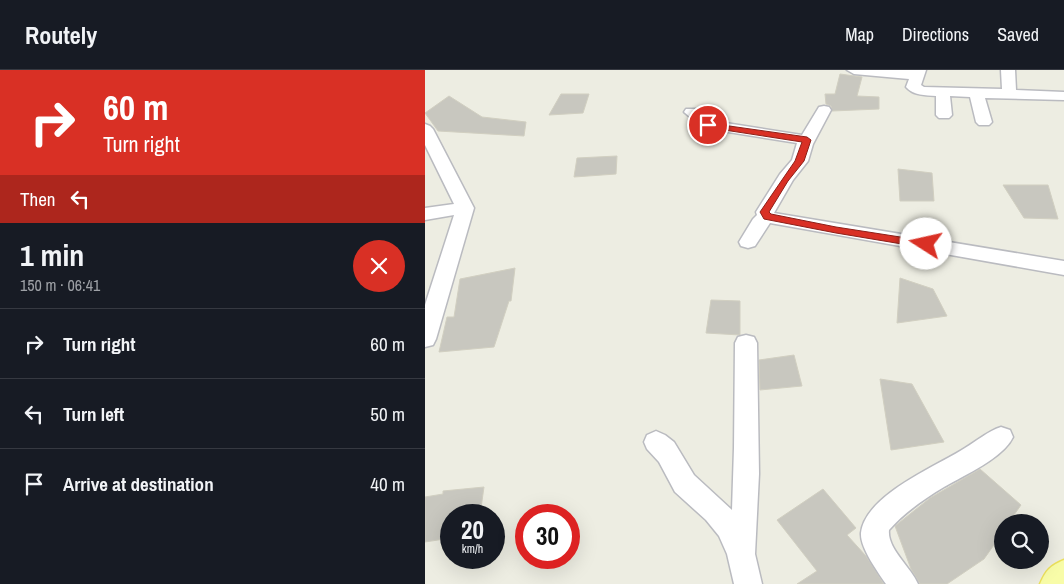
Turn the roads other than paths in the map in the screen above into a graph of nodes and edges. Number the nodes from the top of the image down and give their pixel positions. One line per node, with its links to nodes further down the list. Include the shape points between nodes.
1 (854, 70): 3 (street)
2 (1008, 70): 6 (street)
3 (918, 73): 4 (street, via 913,85 915,90)
4 (943, 92): 5 (street); 10 (street)
5 (977, 94): 6 (street); 11 (street)
6 (1009, 94): 7 (street)
7 (1064, 96)
8 (824, 110): 13 (street)
9 (691, 112): 13 (street, via 708,125)
10 (944, 115)
11 (984, 122)
12 (425, 129): 14 (street)
13 (807, 140): 16 (street, via 800,161 765,212)
14 (465, 208): 15 (street); 19 (street)
15 (425, 214)
16 (767, 216): 17 (street, via 759,222); 18 (street)
17 (748, 242)
18 (1064, 268)
19 (430, 306): 20 (street)
20 (425, 339)
21 (747, 343): 24 (street, via 748,471)
22 (1001, 437): 27 (street, via 921,487 877,522 877,542)
23 (656, 442): 24 (street, via 668,453 681,480 727,525)
24 (741, 552): 26 (street)
25 (1064, 578): 28 (main road)
26 (748, 584)
27 (904, 584)
28 (1058, 584)

